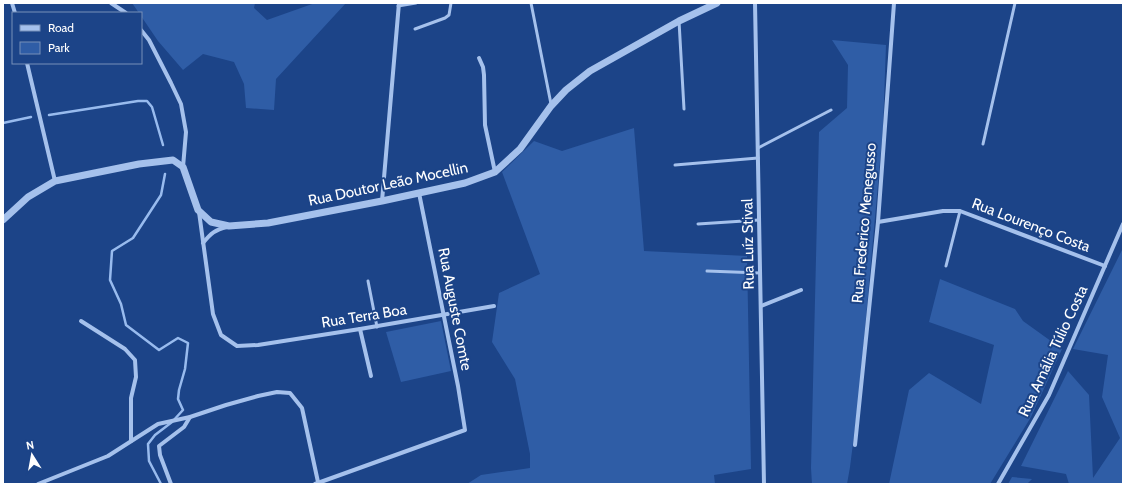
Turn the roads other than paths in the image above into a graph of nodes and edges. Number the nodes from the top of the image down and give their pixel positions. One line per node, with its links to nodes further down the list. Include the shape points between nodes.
1 (111, 3): 10 (street)
2 (416, 3): 9 (lane)
3 (451, 3): 12 (lane, via 449,15 445,18)
4 (531, 3): 16 (lane)
5 (717, 3): 11 (street, Rua Doutor Leão Mocellin)
6 (755, 3): 20 (street, Rua Luíz Stival)
7 (894, 3): 32 (street, Rua Frederico Menegusso)
8 (1015, 3): 19 (lane)
9 (398, 4): 27 (street)
10 (124, 12)
11 (679, 21): 16 (street, Rua Doutor Leão Mocellin, via 590,71); 17 (lane)
12 (415, 29)
13 (142, 31): 23 (street, via 181,104 186,132)
14 (479, 58): 24 (street, via 484,75 485,125)
15 (27, 64): 25 (street)
16 (551, 106): 24 (street, Rua Doutor Leão Mocellin, via 520,149)
17 (684, 109)
18 (831, 110): 20 (lane)
19 (983, 144)
20 (758, 148): 21 (street, Rua Luíz Stival)
21 (758, 158): 22 (lane); 31 (street, Rua Luíz Stival)
22 (675, 164)
23 (183, 167): 25 (street, via 173,160 160,161); 28 (street)
24 (495, 172): 26 (street, Rua Doutor Leão Mocellin, via 465,183)
25 (55, 181): 30 (street, via 28,197)
26 (419, 193): 27 (street, Rua Doutor Leão Mocellin); 45 (street, Rua Auguste Comte)
27 (382, 201): 35 (street, Rua Doutor Leão Mocellin, via 268,223)
28 (198, 210): 35 (street, Rua Doutor Leão Mocellin, via 211,222); 36 (street)
29 (960, 211): 32 (street, Rua Lourenço Costa, via 943,211); 37 (lane); 38 (street, Rua Lourenço Costa)
30 (3, 220)
31 (759, 220): 33 (lane); 40 (street, Rua Luíz Stival)
32 (878, 222): 52 (street, Rua Frederico Menegusso)
33 (698, 224)
34 (1123, 224): 38 (street, Rua Amália Túlio Costa)
35 (228, 226): 36 (street, via 210,234)
36 (203, 243): 48 (street, Rua Terra Boa, via 213,314 221,335 237,346)
37 (946, 266)
38 (1105, 266): 57 (street, Rua Amália Túlio Costa, via 1049,395)
39 (707, 271): 40 (lane)
40 (760, 273): 44 (street, Rua Luíz Stival)
41 (368, 281): 47 (lane)
42 (801, 290): 44 (street)
43 (494, 306): 45 (street, Rua Terra Boa)
44 (761, 306): 56 (street, Rua Luíz Stival)
45 (443, 315): 47 (street, Rua Terra Boa); 53 (street, Rua Auguste Comte, via 465,430)
46 (81, 321): 51 (street, via 125,349 135,360 136,377 131,398)
47 (377, 327): 48 (street, Rua Terra Boa)
48 (360, 330): 49 (street)
49 (371, 376)
50 (190, 417): 51 (street, via 158,424); 53 (street, via 258,396 278,392 290,393 302,408); 55 (street, via 184,427 159,446)
51 (131, 441): 54 (street, via 108,456)
52 (855, 445)
53 (316, 483)
54 (38, 484)
55 (171, 484)
56 (764, 484)
57 (998, 484)

